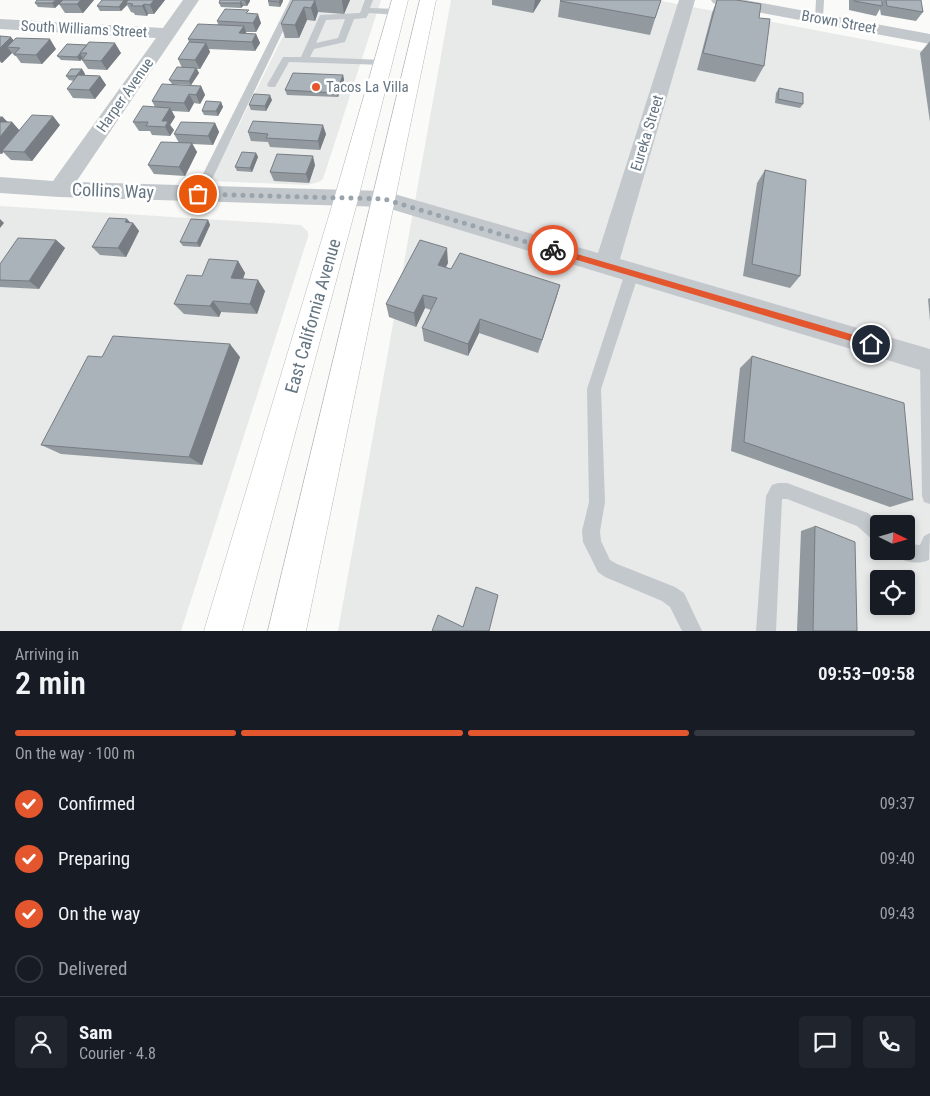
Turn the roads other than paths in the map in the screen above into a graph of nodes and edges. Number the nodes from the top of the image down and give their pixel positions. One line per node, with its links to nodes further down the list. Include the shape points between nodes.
1 (191, 0): 13 (street, Harper Avenue)
2 (294, 0): 21 (lane)
3 (369, 0): 9 (lane)
4 (428, 0): 23 (main road)
5 (687, 0): 24 (street, Eureka Street)
6 (719, 0): 11 (street, Brown Street)
7 (820, 0): 11 (lane)
8 (399, 6): 9 (lane); 17 (main road, East California Avenue)
9 (365, 10): 10 (lane, via 363,16)
10 (350, 17): 15 (lane, via 342,40); 15 (lane, via 323,18)
11 (819, 18): 14 (street, Brown Street)
12 (0, 24): 13 (street, South Williams Street)
13 (168, 33): 20 (street, Harper Avenue)
14 (930, 39)
15 (311, 47): 16 (lane)
16 (305, 59): 17 (lane); 18 (lane, via 286,59)
17 (383, 63): 22 (main road, East California Avenue)
18 (272, 85)
19 (0, 185): 20 (street, Collins Way)
20 (59, 189): 21 (street, Collins Way)
21 (198, 194): 22 (street, Collins Way)
22 (346, 199): 23 (street, Collins Way); 31 (main road, East California Avenue)
23 (384, 199): 24 (street, Collins Way); 32 (main road)
24 (606, 266): 25 (street, Collins Way)
25 (632, 273): 26 (street, Collins Way); 33 (lane, via 594,388 597,502 592,542 604,566 611,571 676,600)
26 (928, 360): 27 (lane)
27 (930, 496)
28 (870, 525): 34 (lane, via 862,519 787,491 778,491 774,496)
29 (930, 542): 30 (lane, via 928,550)
30 (915, 554)
31 (223, 631)
32 (287, 631)
33 (692, 631)
34 (766, 631)

